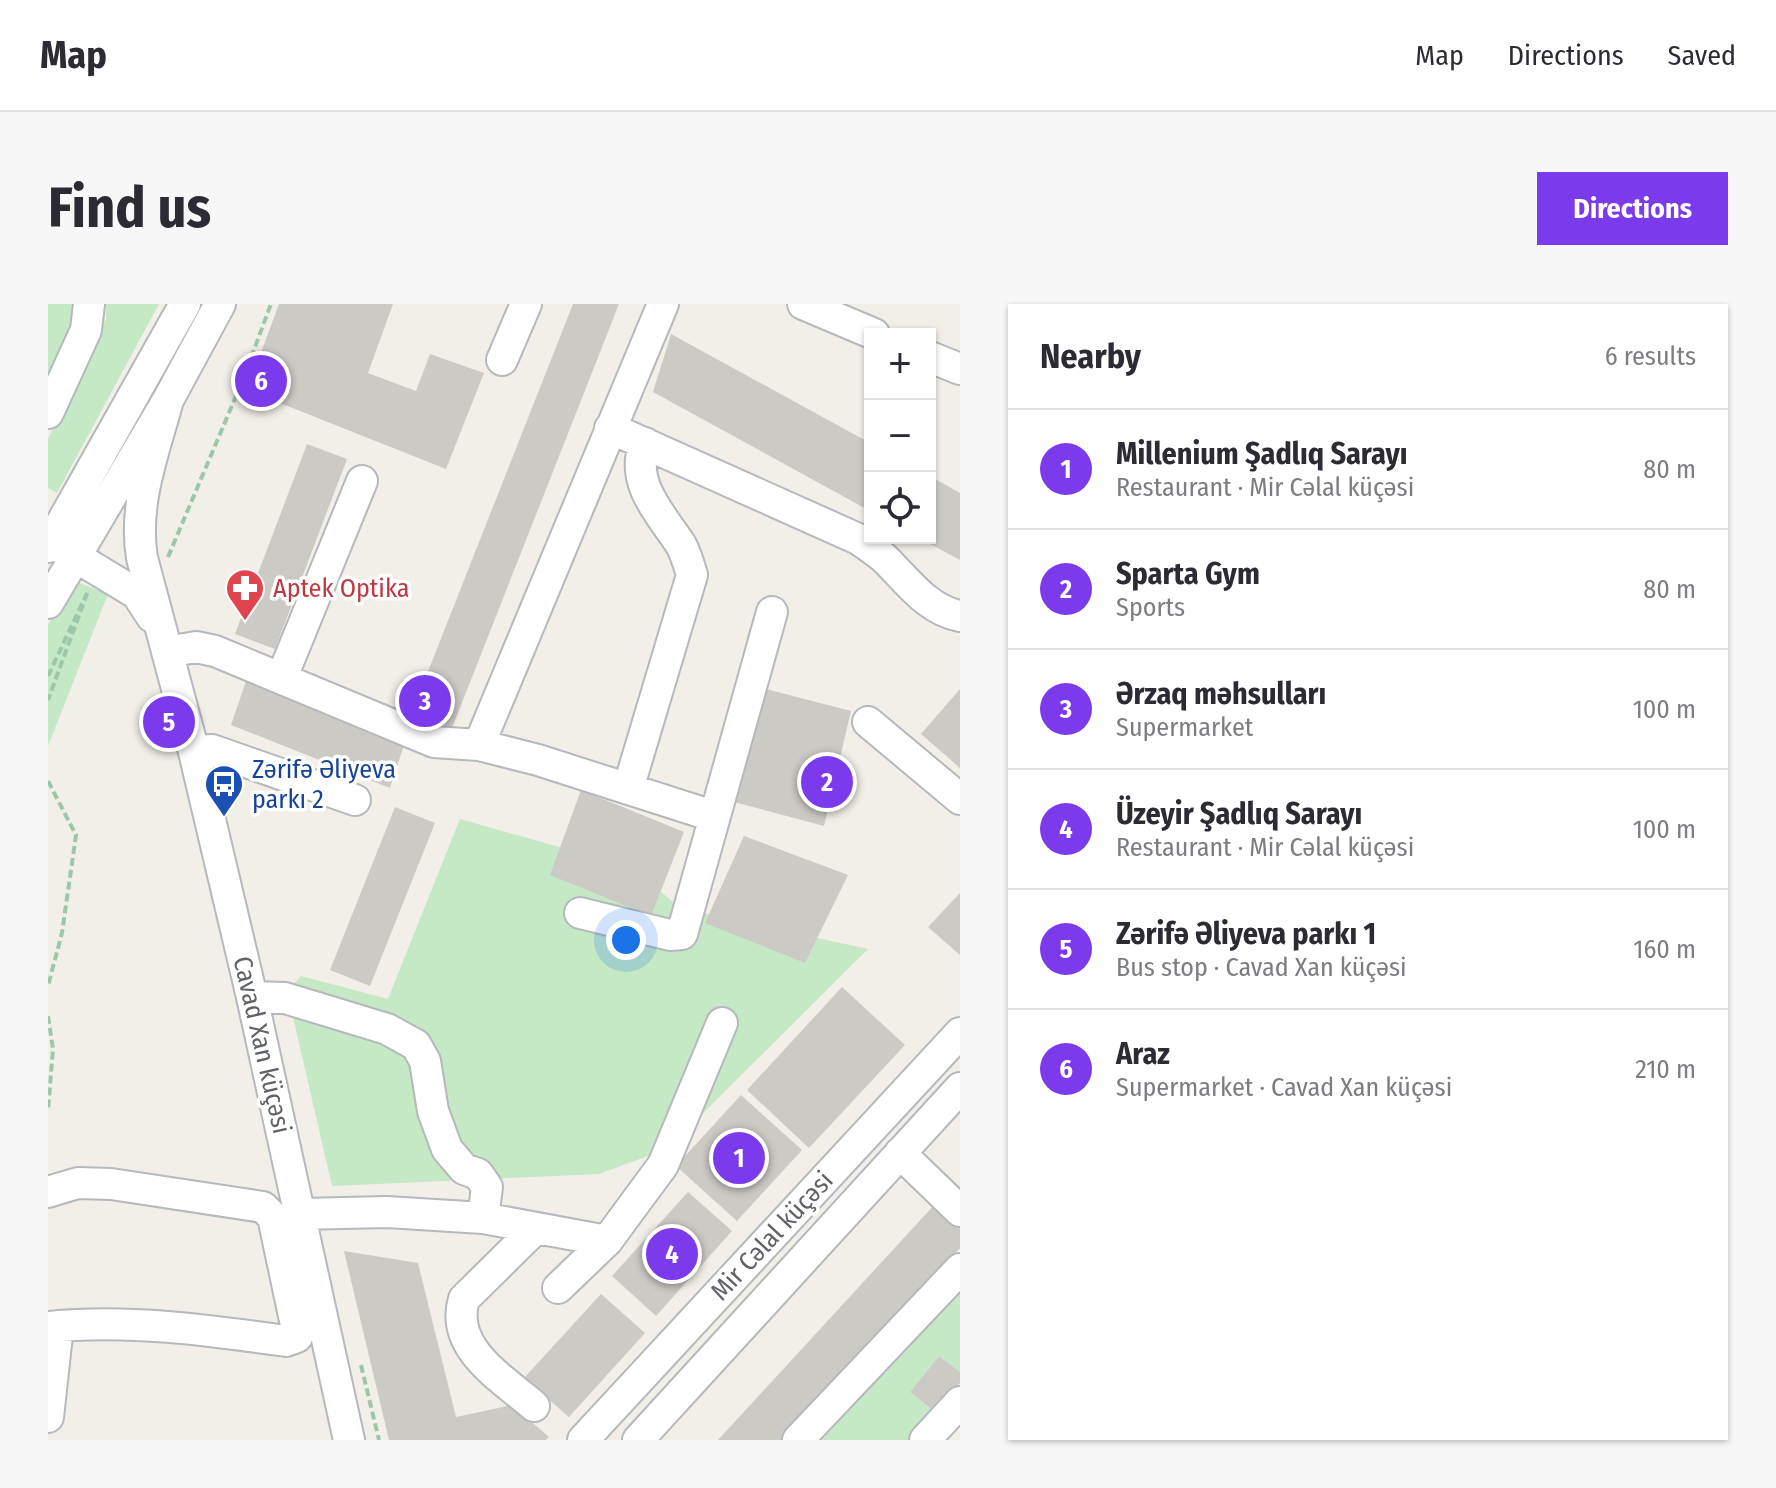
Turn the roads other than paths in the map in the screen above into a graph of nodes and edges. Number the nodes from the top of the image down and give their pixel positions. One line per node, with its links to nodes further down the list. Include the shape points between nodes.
1 (89, 304): 13 (street, via 86,330)
2 (185, 304): 17 (street)
3 (220, 304): 12 (street)
4 (526, 304): 10 (street)
5 (663, 304): 14 (street)
6 (803, 304): 7 (street)
7 (838, 311): 8 (street)
8 (865, 328)
9 (936, 359): 11 (street)
10 (502, 360)
11 (960, 369)
12 (168, 400): 17 (street); 21 (street, Cavad Xan küçəsi, via 138,525)
13 (48, 413)
14 (610, 428): 15 (street); 24 (street)
15 (645, 443): 20 (street, via 858,539 941,610); 26 (street, via 641,478 653,507 683,549 692,575)
16 (362, 481): 22 (street)
17 (58, 548): 18 (street); 21 (street, via 137,594)
18 (48, 603)
19 (772, 612): 29 (street)
20 (960, 616)
21 (163, 641): 22 (street, via 215,651); 25 (street, Cavad Xan küçəsi)
22 (282, 677): 24 (street, via 434,742)
23 (868, 722): 27 (street)
24 (479, 745): 26 (street)
25 (194, 752): 28 (street, via 212,750); 31 (street, Cavad Xan küçəsi)
26 (628, 789): 29 (street)
27 (960, 799)
28 (355, 800)
29 (713, 816): 30 (street, via 682,934)
30 (580, 913)
31 (252, 997): 38 (street, Cavad Xan küçəsi); 39 (street, via 285,998 387,1029 416,1045 425,1061 433,1111 447,1149 487,1187)
32 (722, 1023): 41 (street, via 663,1165)
33 (960, 1033): 49 (street, Mir Cəlal küçəsi)
34 (960, 1088): 35 (street, Mir Cəlal küçəsi)
35 (900, 1153): 37 (street); 50 (street, Mir Cəlal küçəsi)
36 (48, 1192): 44 (street, via 78,1183 111,1184 263,1207 273,1217 297,1337 286,1341 95,1323)
37 (960, 1211)
38 (300, 1214): 39 (street); 48 (street, Cavad Xan küçəsi)
39 (483, 1218): 40 (street)
40 (536, 1228): 41 (street); 46 (street, via 464,1299 459,1313 474,1354)
41 (607, 1241): 43 (street)
42 (960, 1269): 51 (street)
43 (558, 1288)
44 (53, 1327): 47 (street)
45 (960, 1402): 52 (street)
46 (534, 1406)
47 (48, 1417)
48 (349, 1440)
49 (583, 1440)
50 (638, 1440)
51 (798, 1440)
52 (925, 1440)

